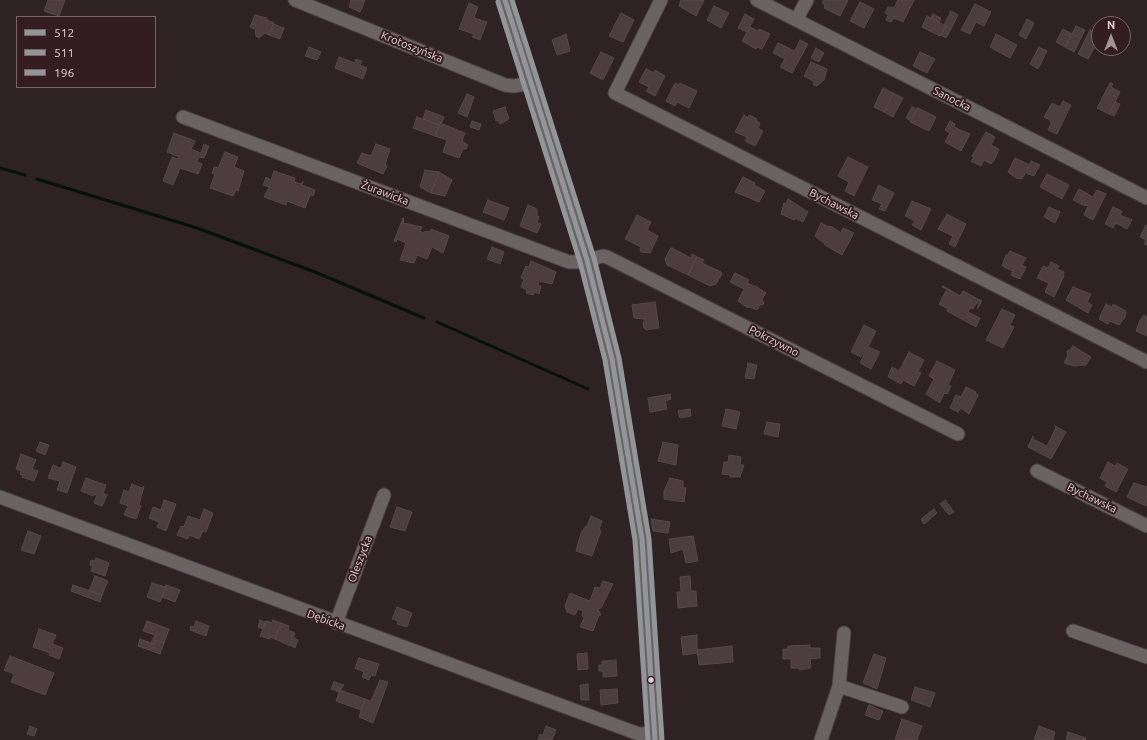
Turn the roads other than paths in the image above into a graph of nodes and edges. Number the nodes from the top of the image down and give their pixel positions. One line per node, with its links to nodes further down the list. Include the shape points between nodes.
1 (295, 0): 7 (street, Krotoszyńska, via 505,84 514,86)
2 (505, 0): 7 (street)
3 (662, 0): 11 (street, Bychawska, via 614,93)
4 (757, 0): 6 (street, Sanocka)
5 (807, 0): 6 (street)
6 (796, 20): 9 (street, Sanocka)
7 (531, 83): 10 (street)
8 (183, 117): 10 (street, Żurawicka, via 569,262)
9 (1147, 198)
10 (587, 260): 12 (street, Pokrzywno, via 607,257); 23 (street, via 612,359 642,533)
11 (1147, 362)
12 (958, 434)
13 (1037, 471): 16 (street, Bychawska)
14 (384, 495): 17 (street, Oleszycka)
15 (0, 497): 17 (street, Dębicka)
16 (1147, 526)
17 (336, 623): 23 (street, Dębicka, via 639,734)
18 (1073, 631): 20 (street)
19 (844, 633): 21 (street)
20 (1147, 657)
21 (839, 686): 22 (street); 24 (street)
22 (902, 707)
23 (655, 736)
24 (821, 740)

